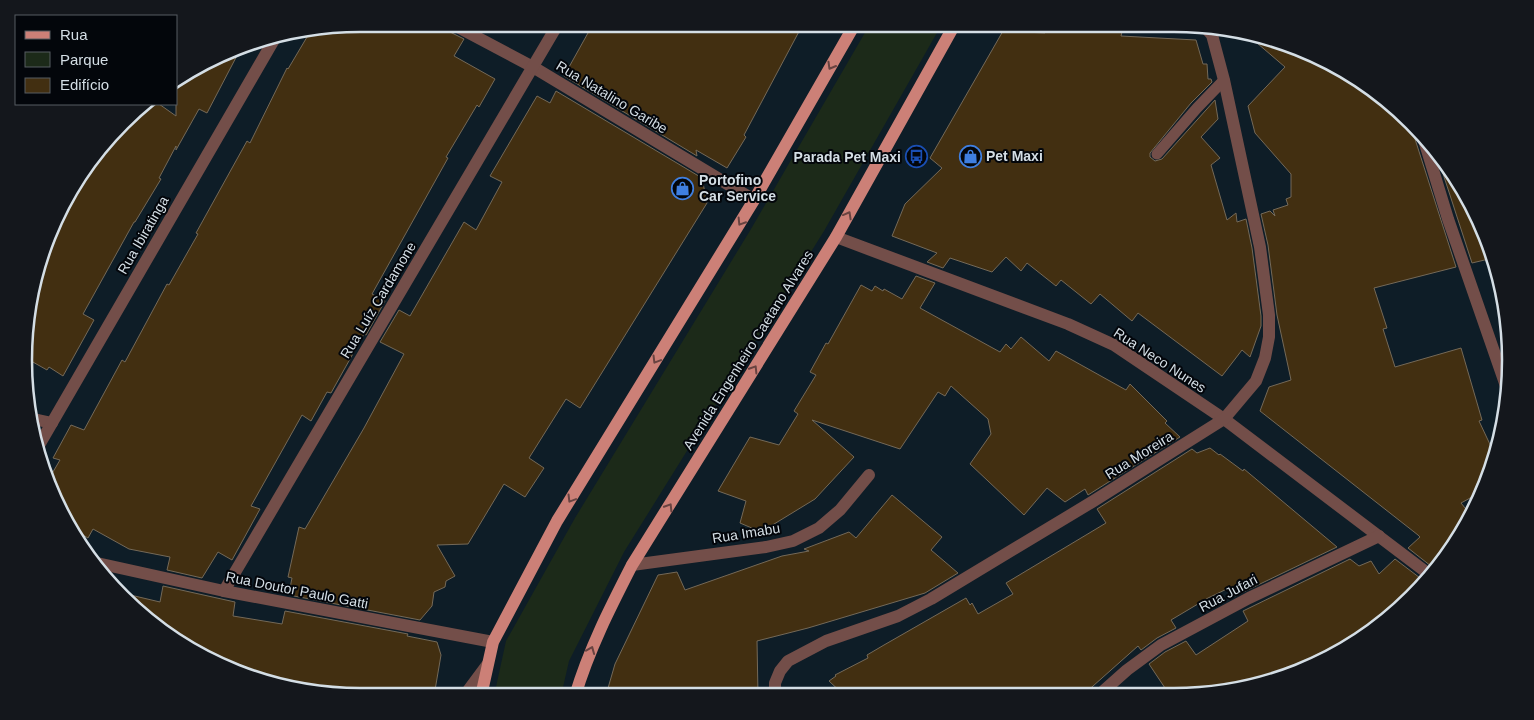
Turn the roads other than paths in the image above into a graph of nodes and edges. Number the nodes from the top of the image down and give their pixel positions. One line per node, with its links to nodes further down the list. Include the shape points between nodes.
1 (467, 32): 7 (street, Rua Natalino Garibe)
2 (553, 32): 7 (street, Rua Luíz Cardamone)
3 (850, 32): 11 (main road, one-way to 11)
4 (951, 32): 12 (main road, Avenida Engenheiro Caetano Alvares, one-way to 4)
5 (1212, 35): 8 (street, Rua Moreira)
6 (271, 45): 16 (street, Rua Ibiratinga)
7 (533, 68): 11 (street, Rua Natalino Garibe); 23 (street, Rua Luíz Cardamone)
8 (1224, 80): 9 (lane); 14 (street, Rua Moreira, via 1260,247 1269,315 1265,358 1256,381)
9 (1157, 154)
10 (1430, 156): 13 (street)
11 (754, 200): 24 (main road, one-way to 24, via 557,522)
12 (836, 237): 14 (street, Rua Neco Nunes, via 1099,338); 21 (main road, Avenida Engenheiro Caetano Alvares, one-way to 12)
13 (1501, 373)
14 (1224, 419): 19 (street, Rua Neco Nunes); 29 (street, Rua Moreira, via 932,599 898,616 826,641 788,661 780,671)
15 (38, 420): 16 (street)
16 (52, 422): 17 (street, Rua Ibiratinga)
17 (43, 439)
18 (869, 475): 21 (street, Rua Imabu, via 840,510 819,528 793,540 766,547)
19 (1379, 536): 22 (street, Rua Neco Nunes); 30 (street, Rua Jufari, via 1249,598 1161,645)
20 (105, 565): 23 (street, Rua Doutor Paulo Gatti)
21 (632, 565): 28 (main road, Avenida Engenheiro Caetano Alvares, one-way to 21, via 604,618)
22 (1424, 571)
23 (224, 591): 24 (street, Rua Doutor Paulo Gatti)
24 (492, 642): 25 (main road)
25 (487, 665): 26 (street); 27 (main road)
26 (470, 688)
27 (483, 688)
28 (577, 688)
29 (775, 688)
30 (1107, 688)

